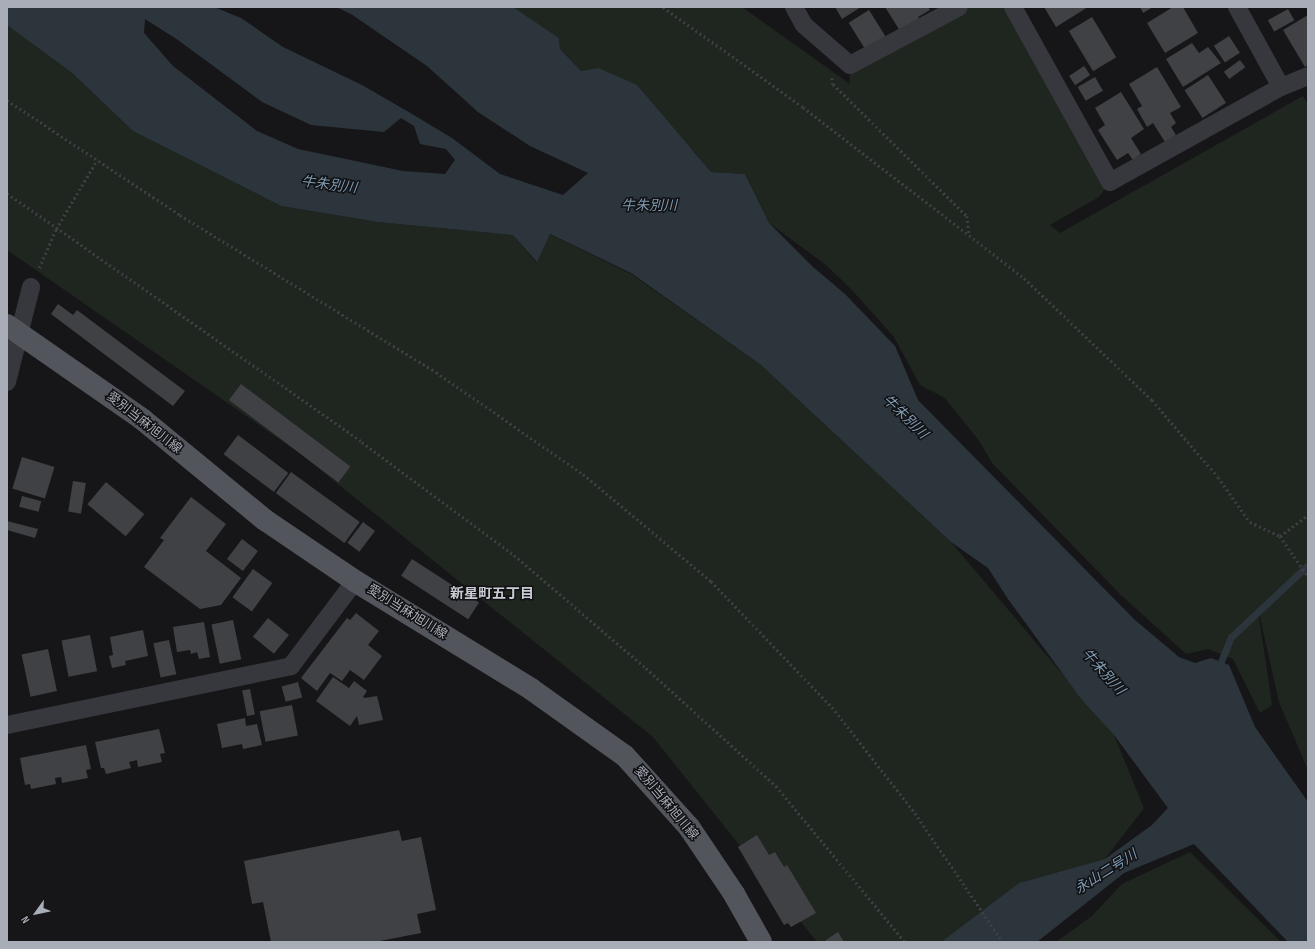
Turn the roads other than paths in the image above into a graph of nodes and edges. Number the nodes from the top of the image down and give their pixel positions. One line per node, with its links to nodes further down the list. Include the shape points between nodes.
1 (794, 7): 2 (street, via 804,25 850,65)
2 (959, 7)
3 (1013, 7): 6 (street, via 1110,182)
4 (1237, 7): 6 (street)
5 (1308, 76): 6 (street)
6 (1281, 87)
7 (31, 287): 8 (street)
8 (14, 329): 9 (street); 10 (main road, 愛別当麻旭川線, via 142,419 265,520)
9 (7, 382)
10 (355, 581): 11 (street, via 291,666); 12 (main road, 愛別当麻旭川線, via 531,689 625,756 689,827 734,894)
11 (7, 725)
12 (761, 942)

